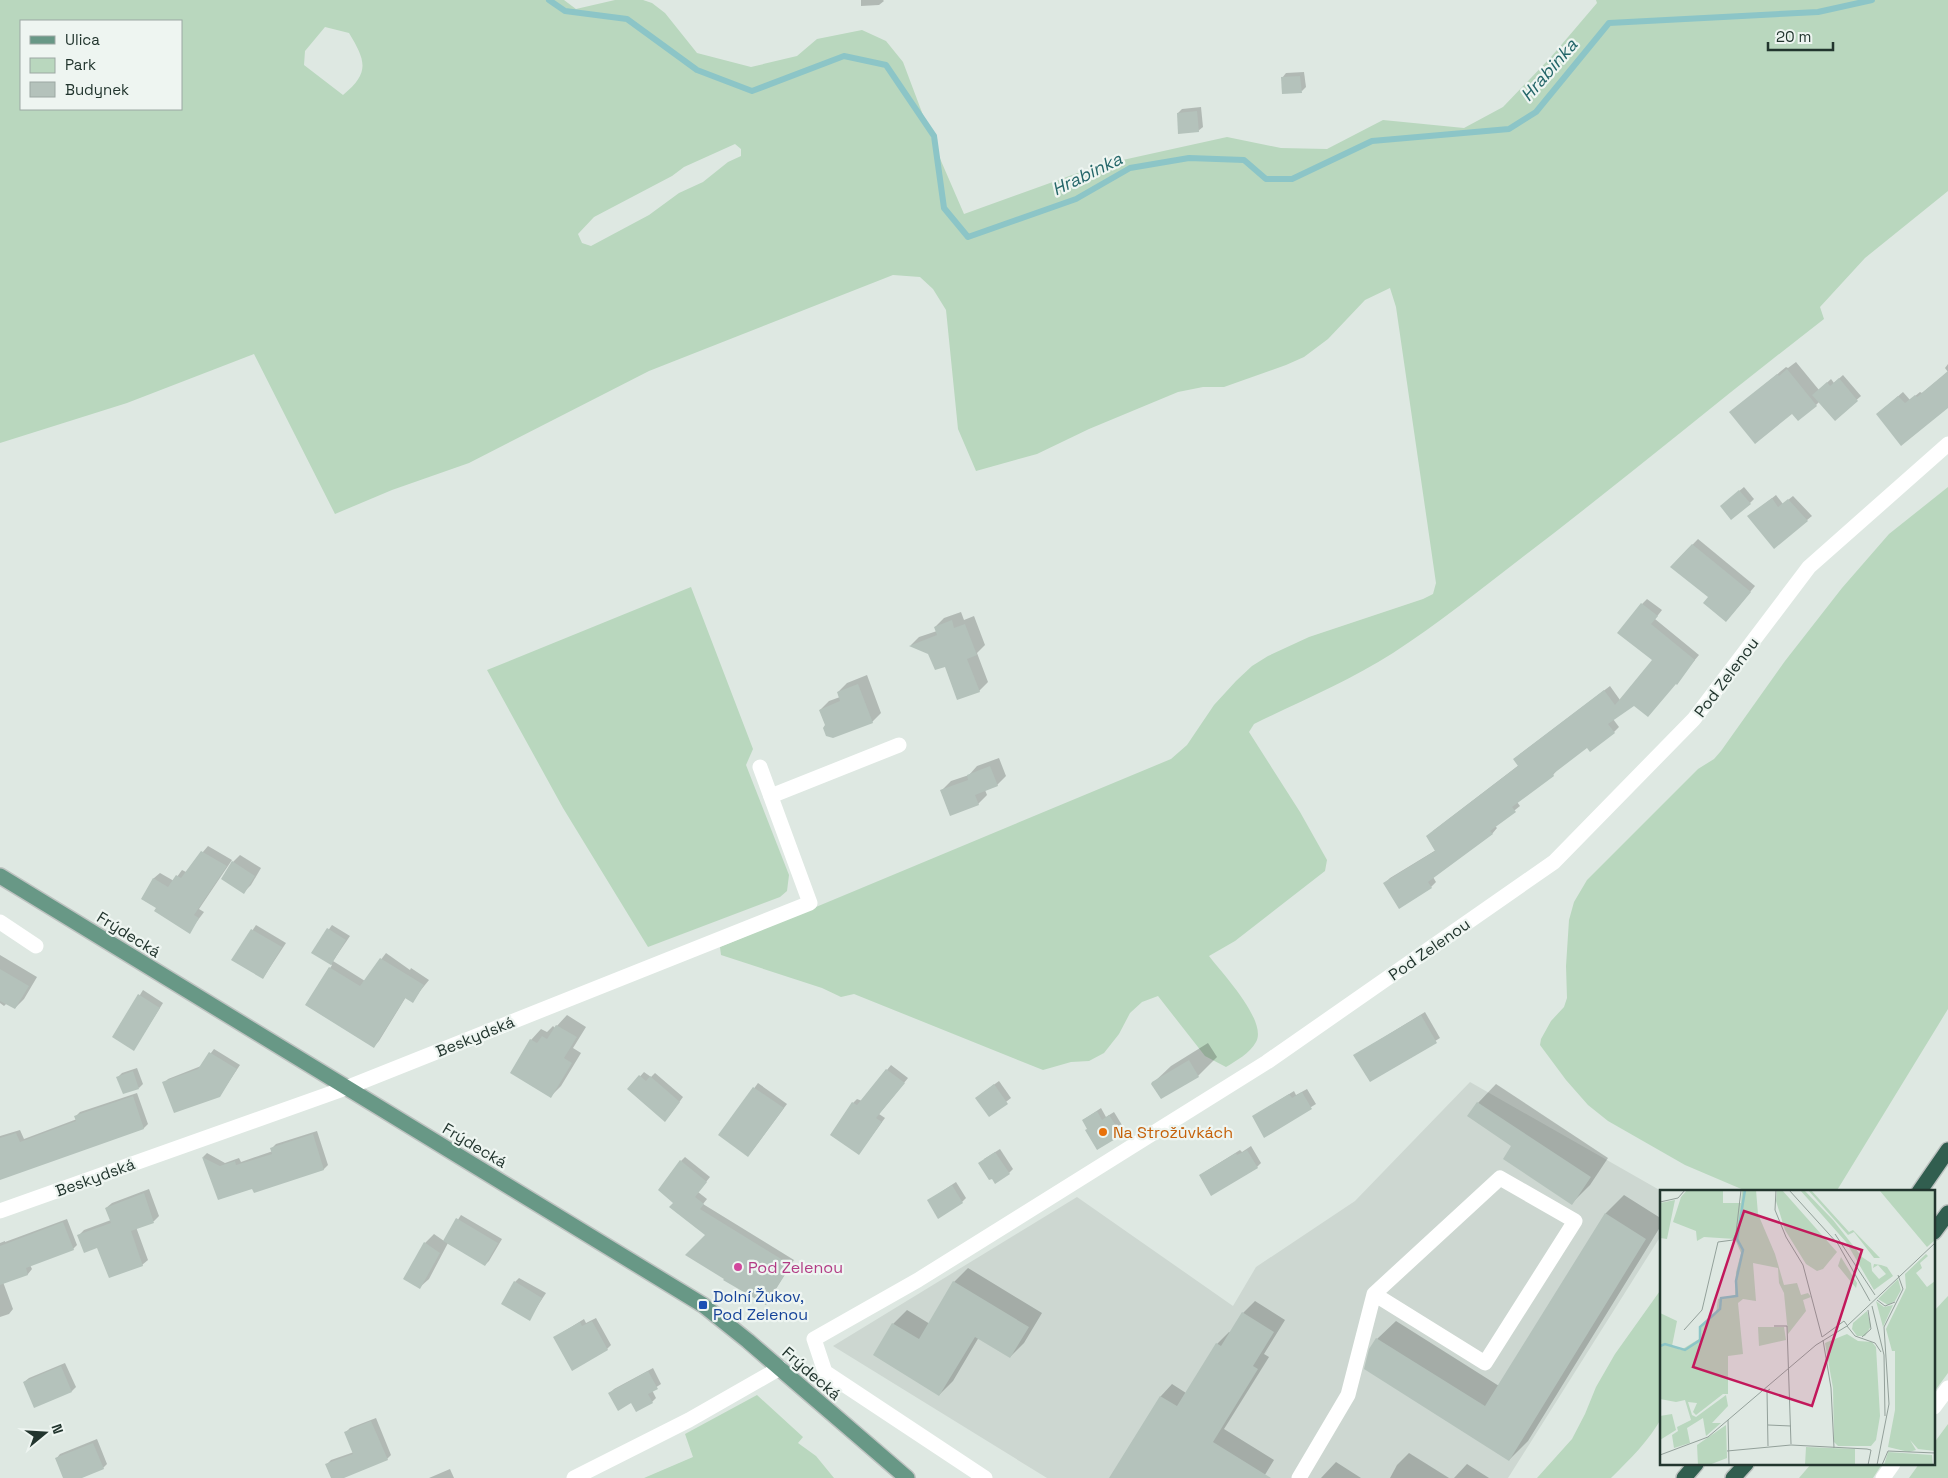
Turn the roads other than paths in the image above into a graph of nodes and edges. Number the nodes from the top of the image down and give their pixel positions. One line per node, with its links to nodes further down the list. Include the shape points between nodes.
1 (1948, 444): 24 (street, Pod Zelenou, via 1809,568 1694,719 1554,862 1267,1062 918,1280 814,1339 824,1372)
2 (899, 745): 4 (street)
3 (760, 766): 4 (street, Beskydská)
4 (771, 796): 8 (street, Beskydská, via 810,902)
5 (0, 876): 8 (main road, Frýdecká)
6 (0, 922): 7 (street)
7 (36, 946)
8 (346, 1088): 11 (street, Beskydská); 15 (main road, Frýdecká, via 703,1305)
9 (1948, 1150): 10 (highway)
10 (1920, 1190)
11 (0, 1211)
12 (1948, 1213): 13 (highway)
13 (1936, 1229)
14 (1374, 1294): 14 (street, via 1485,1363 1575,1221 1500,1178); 25 (street, via 1348,1395)
15 (780, 1368): 22 (street, via 689,1420); 23 (main road, Frýdecká)
16 (1948, 1388): 17 (street)
17 (1936, 1404)
18 (1694, 1466): 26 (highway)
19 (1744, 1466): 27 (highway)
20 (1751, 1466): 28 (highway)
21 (1892, 1466): 29 (street)
22 (574, 1478)
23 (907, 1478)
24 (985, 1478)
25 (1299, 1478)
26 (1684, 1478)
27 (1733, 1478)
28 (1742, 1478)
29 (1883, 1478)

